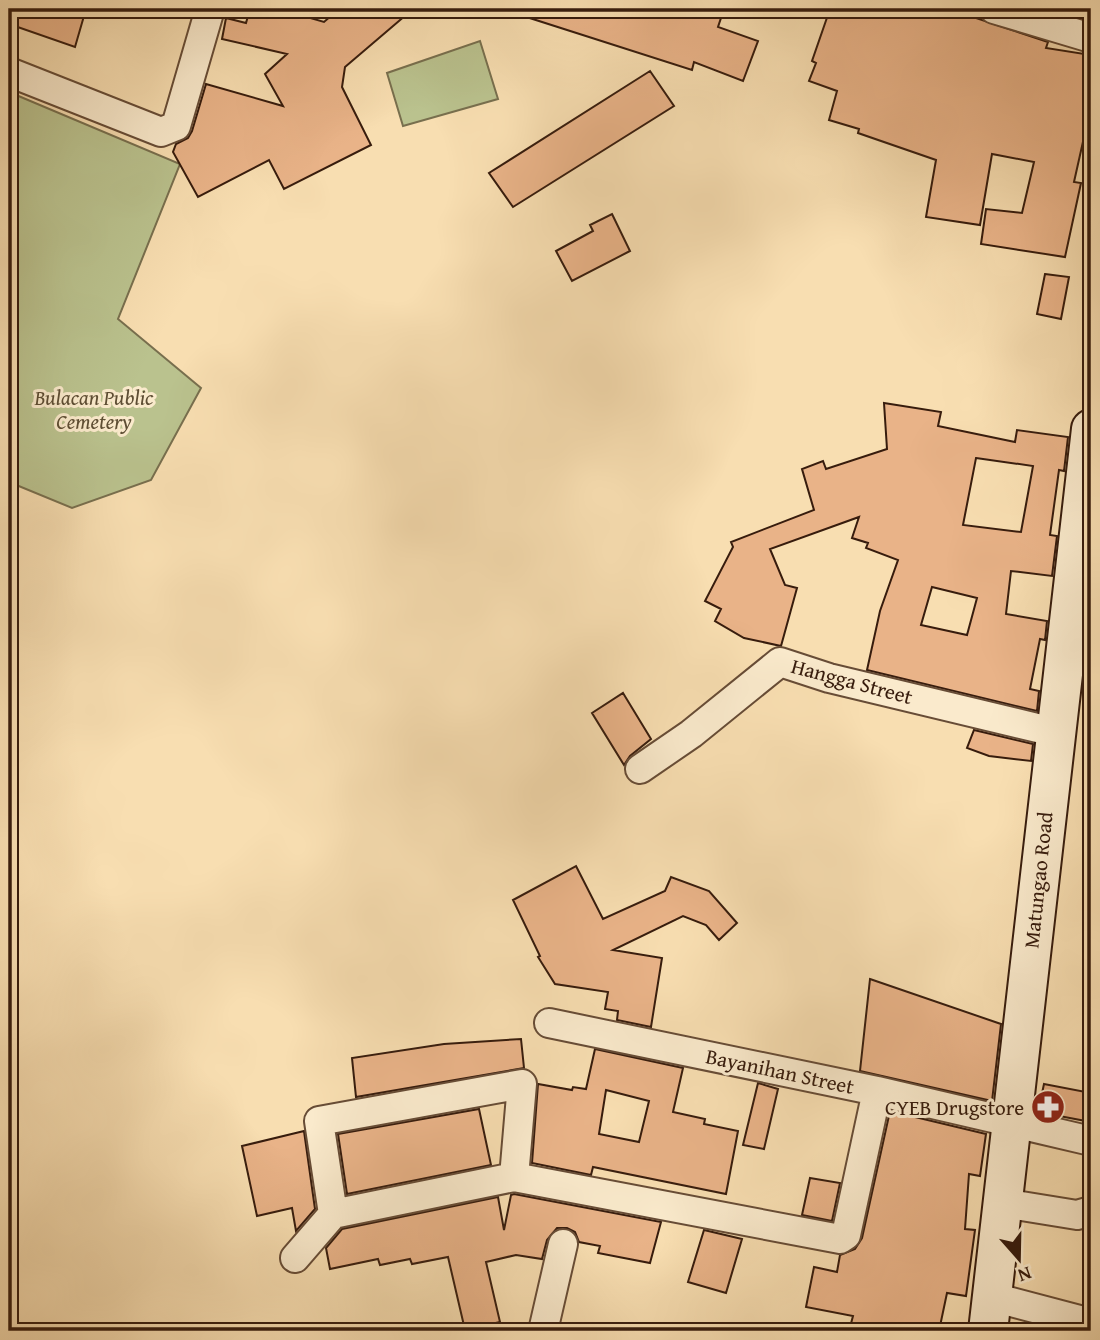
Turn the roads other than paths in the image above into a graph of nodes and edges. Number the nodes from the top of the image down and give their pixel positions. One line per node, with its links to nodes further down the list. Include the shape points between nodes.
1 (210, 9): 4 (street, via 176,126 161,132)
2 (994, 9): 3 (street)
3 (1091, 38)
4 (9, 72)
5 (1091, 429): 6 (main road, Matungao Road)
6 (1054, 732): 7 (street, Hangga Street, via 780,662); 10 (main road, Matungao Road)
7 (640, 769)
8 (549, 1024): 9 (street, Bayanihan Street)
9 (877, 1091): 10 (street, Bayanihan Street); 12 (street, via 846,1235 840,1240)
10 (1011, 1122): 11 (street, Bayanihan Street); 13 (main road, Matungao Road)
11 (1091, 1141)
12 (514, 1177): 15 (street); 15 (street, via 522,1084 319,1121)
13 (1003, 1203): 14 (street, via 1077,1215); 18 (main road, Matungao Road)
14 (1091, 1211)
15 (333, 1214): 17 (street)
16 (563, 1244): 20 (street)
17 (295, 1258)
18 (990, 1314): 19 (street)
19 (1091, 1323)
20 (543, 1331)

